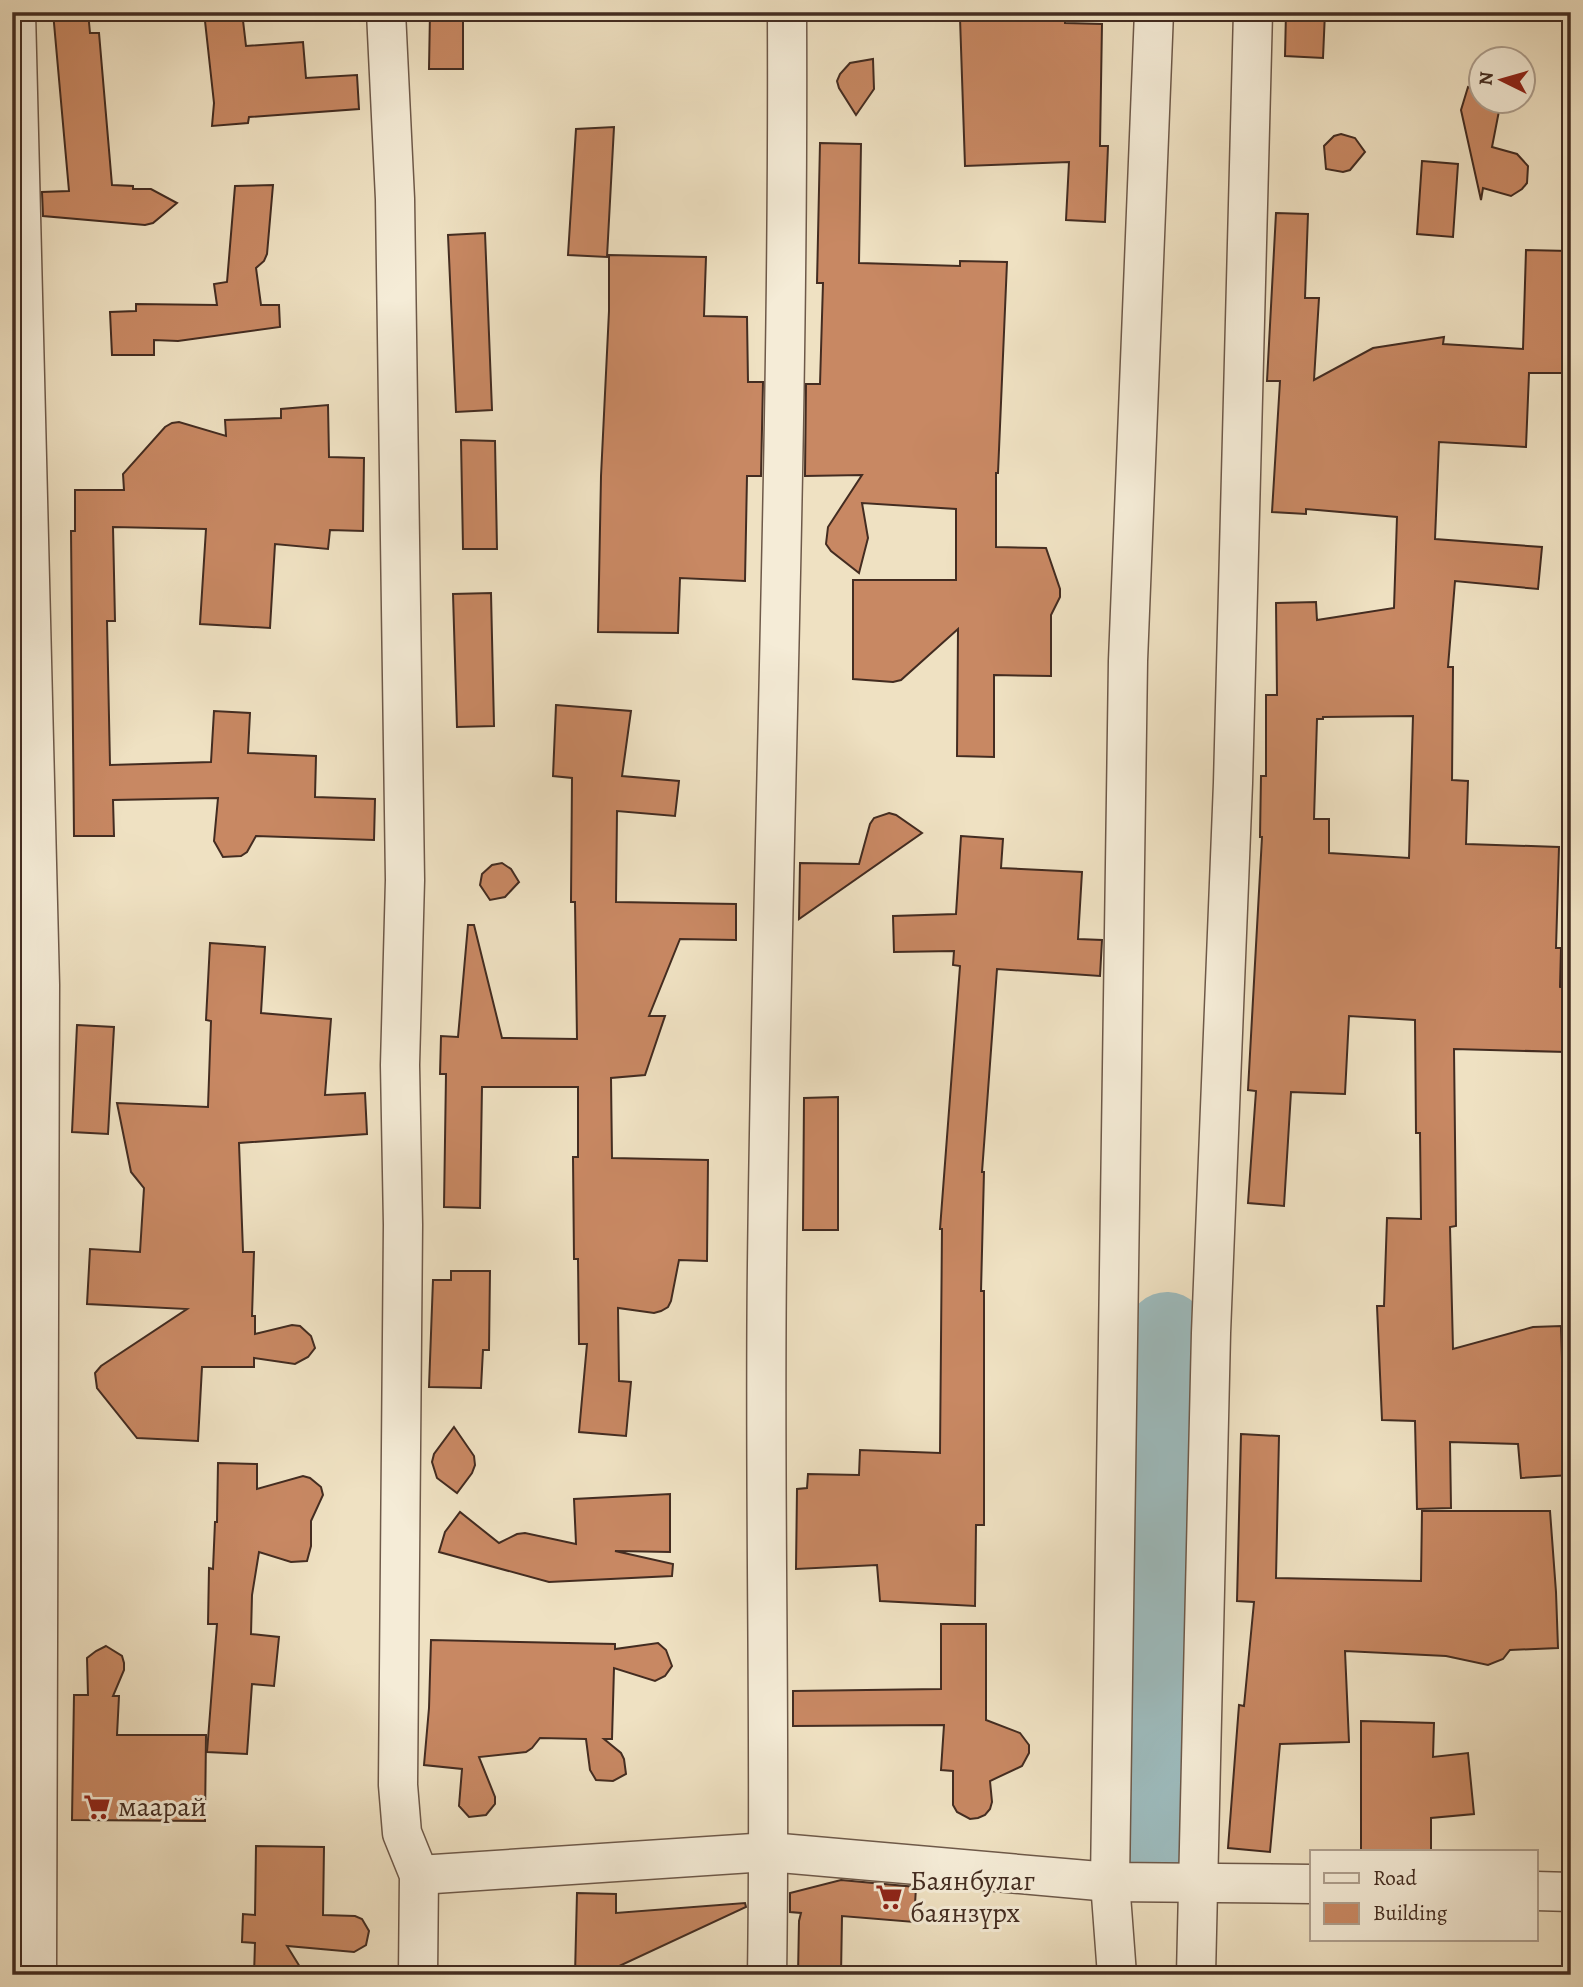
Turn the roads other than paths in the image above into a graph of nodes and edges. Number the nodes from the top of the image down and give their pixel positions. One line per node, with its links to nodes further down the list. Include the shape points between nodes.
1 (16, 12): 13 (street, via 40,985)
2 (386, 12): 7 (street, via 395,199 405,880 400,1065 398,1785 402,1833)
3 (787, 12): 6 (street, via 788,246 767,1267)
4 (1154, 12): 9 (street, via 1128,675)
5 (1253, 12): 8 (street)
6 (769, 1852): 7 (street); 9 (street); 15 (street)
7 (419, 1875): 14 (street)
8 (1198, 1881): 9 (street); 10 (street); 17 (street)
9 (1110, 1882): 16 (street)
10 (1310, 1884)
11 (1538, 1891): 12 (street)
12 (1571, 1892)
13 (37, 1975)
14 (418, 1975)
15 (767, 1975)
16 (1118, 1975)
17 (1196, 1975)

